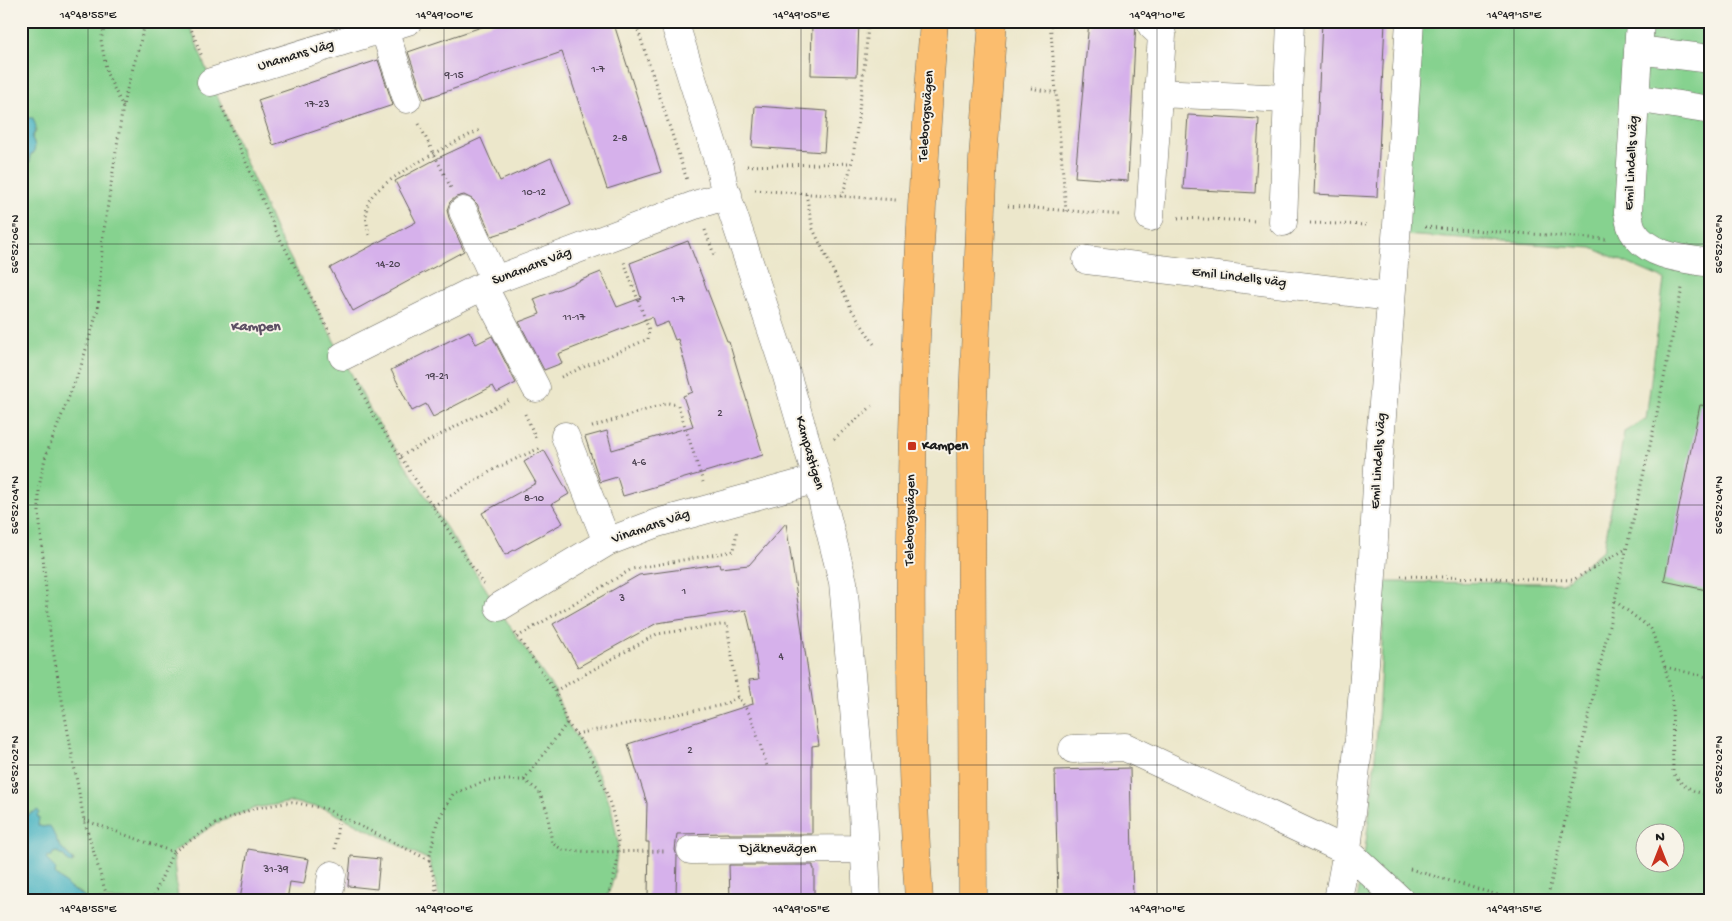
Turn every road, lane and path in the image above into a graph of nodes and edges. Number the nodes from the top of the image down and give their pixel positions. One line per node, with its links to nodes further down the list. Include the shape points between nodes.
1 (106, 21): 24 (path, via 101,40 107,74)
2 (146, 21): 24 (path)
3 (188, 21): 17 (path)
4 (634, 21): 31 (path)
5 (674, 21): 29 (street, Kampastigen)
6 (868, 21): 28 (path)
7 (934, 21): 89 (main road, Teleborgsvägen, via 923,163 912,446 910,652)
8 (993, 21): 90 (main road, via 983,159 971,448)
9 (1050, 21): 19 (path)
10 (1152, 21): 20 (street, via 1152,26 1162,35)
11 (1291, 21): 23 (street)
12 (1410, 21): 39 (street, Emil Lindells Väg)
13 (1640, 21): 15 (street, Emil Lindells väg)
14 (396, 24): 17 (street, Unamans Väg); 22 (street)
15 (1638, 50): 16 (street); 21 (street, Emil Lindells väg)
16 (1711, 59)
17 (211, 82): 48 (path, via 276,231)
18 (1031, 88): 19 (path)
19 (1056, 93): 36 (path)
20 (1158, 93): 23 (street); 37 (street)
21 (1635, 98): 25 (street, Emil Lindells väg); 40 (street, Emil Lindells väg, via 1628,212)
22 (407, 99): 27 (path)
23 (1288, 99): 38 (street)
24 (123, 108): 73 (path, via 103,236 98,309 81,366 45,458 39,486 50,634)
25 (1711, 110)
26 (480, 130): 27 (path)
27 (433, 154): 35 (path); 41 (path, via 383,185 369,199 365,216)
28 (851, 163): 29 (path); 32 (path)
29 (724, 183): 30 (path); 31 (street, Sunamans Väg); 54 (street, Kampastigen)
30 (806, 194): 32 (path); 47 (path, via 812,229 852,310)
31 (692, 196): 42 (path); 45 (street, Sunamans Väg)
32 (841, 197): 33 (path)
33 (896, 200)
34 (1007, 206): 36 (path)
35 (463, 211): 45 (street)
36 (1066, 211): 37 (path)
37 (1150, 216): 38 (path)
38 (1283, 222): 39 (path)
39 (1397, 225): 40 (path, via 1608,240); 46 (street, Emil Lindells Väg)
40 (1632, 230): 44 (street, Emil Lindells väg, via 1644,244 1669,256)
41 (369, 235)
42 (716, 260)
43 (1087, 260): 46 (street, Emil Lindells väg)
44 (1700, 261): 57 (path, via 1655,423)
45 (489, 283): 48 (street, Sunamans Väg); 49 (street)
46 (1391, 297): 58 (street, Emil Lindells Väg)
47 (874, 344)
48 (343, 356): 60 (path, via 372,413)
49 (536, 388)
50 (872, 406): 54 (path)
51 (525, 413): 53 (path)
52 (565, 436): 56 (street)
53 (537, 439)
54 (814, 469): 55 (street, Vinamans Väg); 74 (street, Kampastigen, via 843,582)
55 (740, 500): 56 (street, Vinamans Väg, via 658,523); 61 (path, via 734,551 632,570)
56 (607, 542): 60 (street, Vinamans Väg)
57 (1627, 548): 58 (path, via 1574,580); 59 (path)
58 (1372, 575): 76 (street, Emil Lindells Väg)
59 (1615, 601): 62 (path, via 1651,629); 94 (path)
60 (498, 607): 61 (path)
61 (517, 637): 64 (path)
62 (1665, 668): 63 (path); 71 (path, via 1672,697 1673,773 1683,785)
63 (1711, 678)
64 (555, 691): 65 (path, via 657,634 727,624); 66 (path)
65 (738, 696): 67 (path, via 723,705); 69 (path, via 751,716)
66 (567, 723): 67 (path); 70 (path)
67 (576, 734): 78 (path, via 599,776 611,807)
68 (1073, 750): 76 (street, via 1125,747)
69 (766, 766)
70 (524, 780): 78 (path, via 539,791 547,811 552,843 563,850); 79 (path, via 488,780 453,794 437,822)
71 (1711, 796)
72 (339, 815): 77 (path, via 326,808 292,802 255,808 215,824); 79 (path); 81 (path)
73 (84, 820): 77 (path); 83 (path)
74 (865, 849): 75 (street, Djäknevägen); 88 (street, Kampastigen)
75 (691, 850): 78 (path)
76 (1347, 851): 91 (street, Emil Lindells Väg); 92 (street)
77 (173, 852): 84 (path)
78 (618, 853): 87 (path)
79 (429, 860): 82 (path)
80 (1403, 867): 93 (path)
81 (330, 887)
82 (435, 887): 85 (path); 86 (path)
83 (108, 900)
84 (152, 900)
85 (433, 900)
86 (440, 900)
87 (606, 900)
88 (867, 900)
89 (918, 900)
90 (973, 900)
91 (1338, 900)
92 (1400, 900)
93 (1515, 900)
94 (1547, 900)

